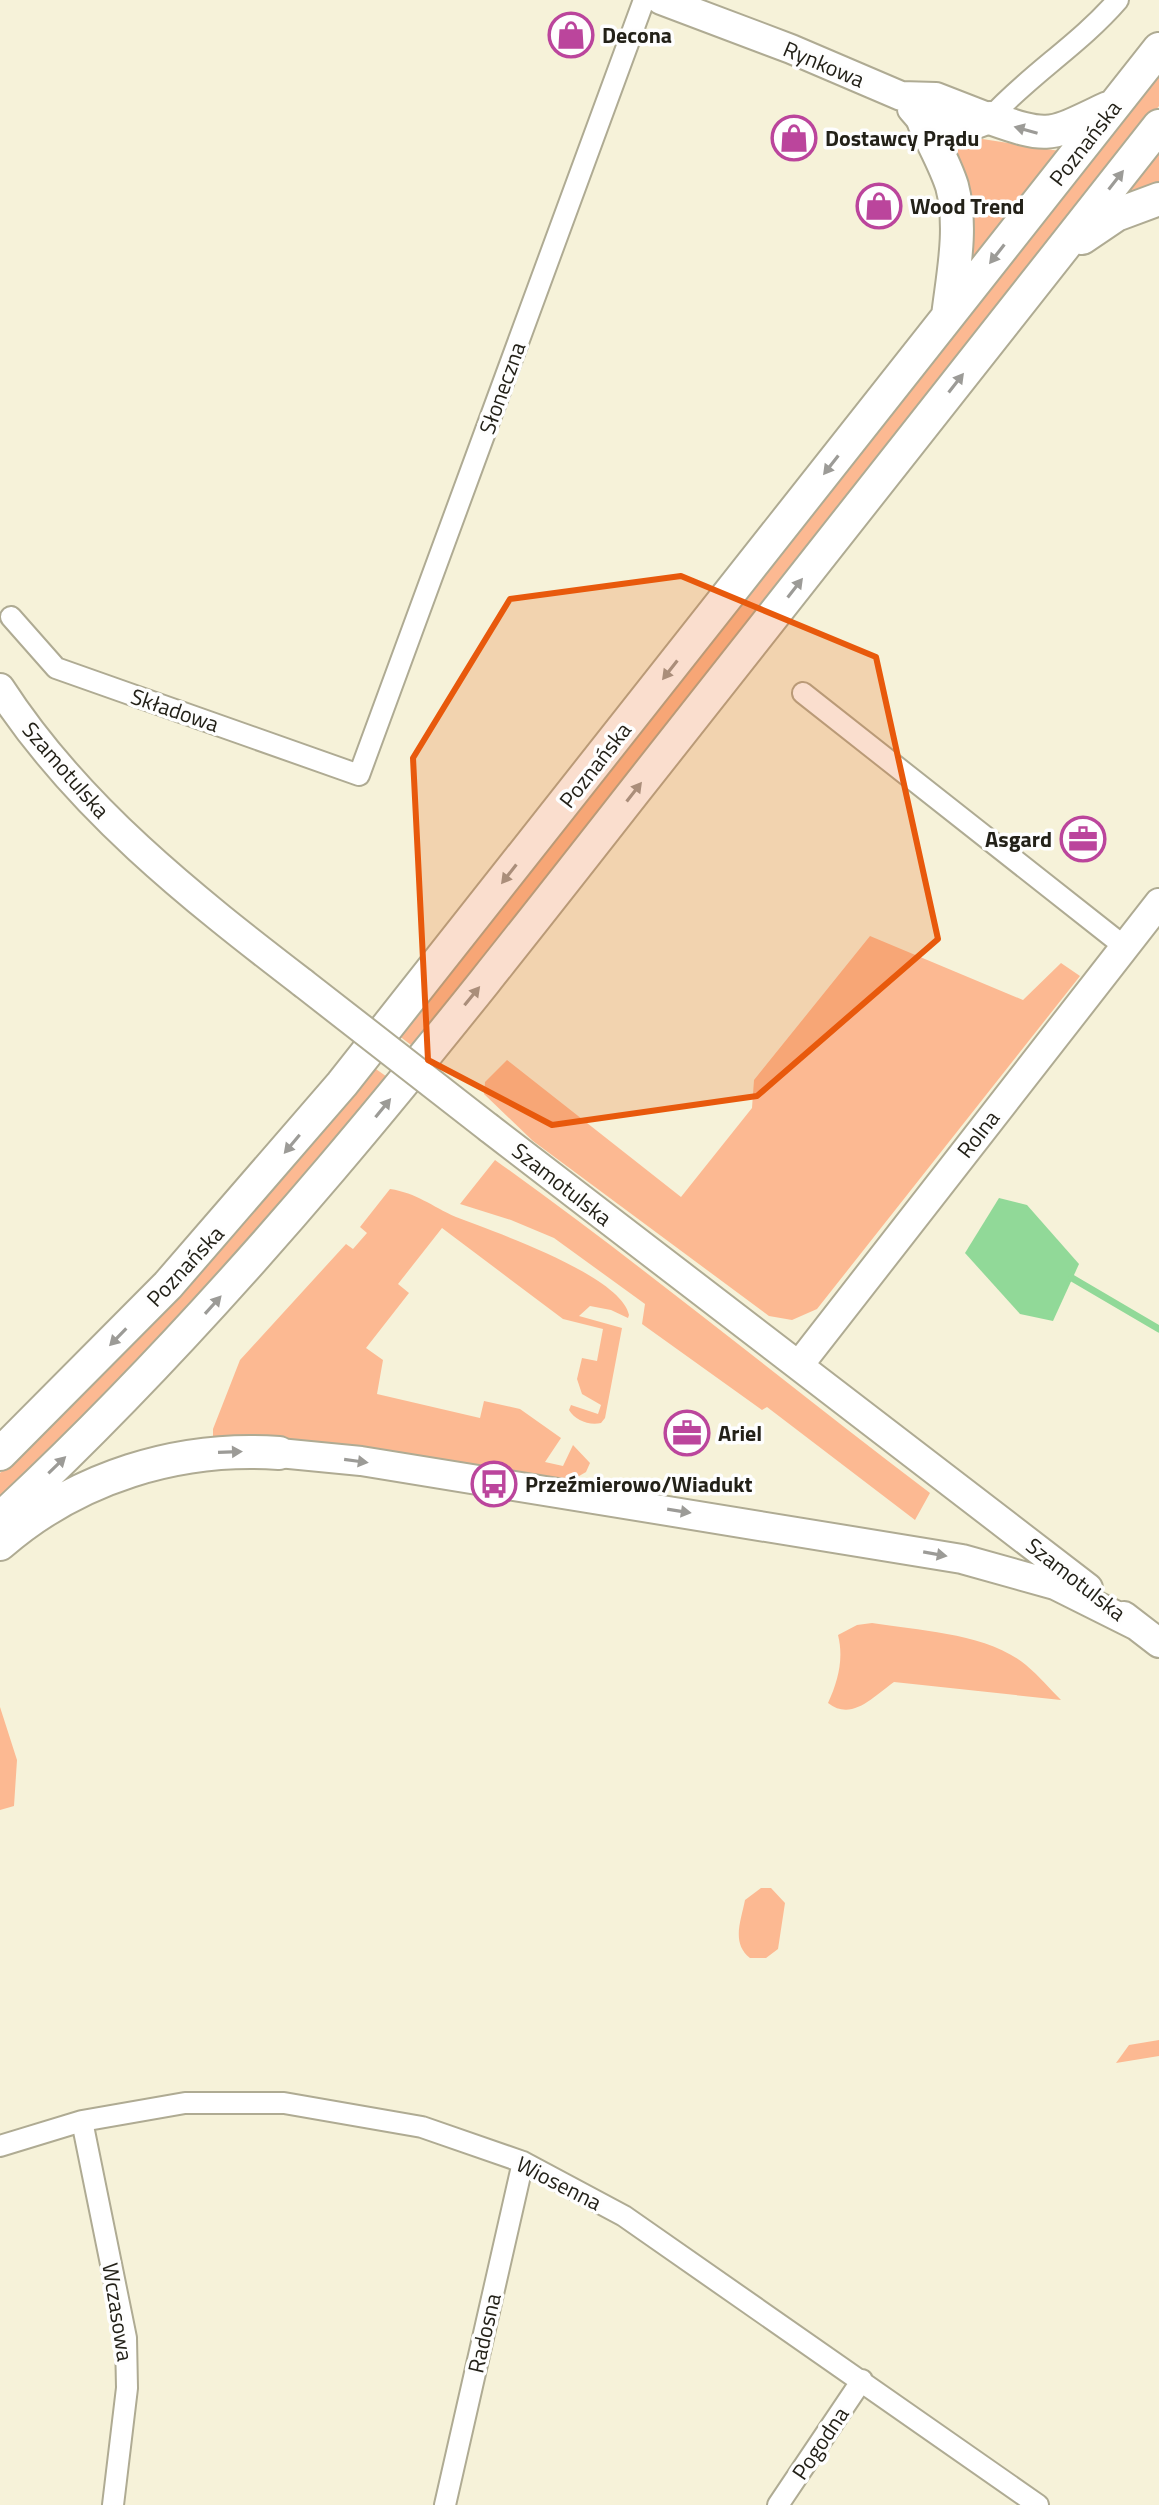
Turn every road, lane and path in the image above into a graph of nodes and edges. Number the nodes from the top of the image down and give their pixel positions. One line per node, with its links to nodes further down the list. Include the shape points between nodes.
1 (644, 0): 16 (street, Słoneczna)
2 (661, 0): 5 (street, Rynkowa)
3 (1118, 0): 7 (street, via 1085,37 1013,90)
4 (1159, 49): 6 (main road, Poznańska)
5 (901, 96): 7 (street, Rynkowa, via 936,97); 8 (street)
6 (1115, 105): 7 (main road, one-way to 7, via 1050,133); 12 (main road, Poznańska, one-way to 12)
7 (990, 118): 8 (street, via 969,127)
8 (924, 123): 12 (main road, via 955,202 956,252)
9 (1159, 126): 11 (main road, Poznańska, one-way to 9)
10 (1159, 199): 11 (main road, via 1097,226)
11 (1033, 285): 22 (main road, Poznańska, one-way to 11, via 147,1376 320,1185)
12 (948, 316): 21 (main road, Poznańska, one-way to 21, via 286,1151 168,1285)
13 (11, 617): 16 (street, Składowa, via 56,668)
14 (0, 688): 19 (street, Szamotulska, bridge, via 89,801 158,865)
15 (803, 693): 18 (street)
16 (359, 775)
17 (1159, 903): 18 (street, Rolna)
18 (1125, 947): 19 (street, Rolna)
19 (799, 1365): 24 (street, Szamotulska)
20 (279, 1453): 23 (main road, one-way to 20, via 40,1511 130,1471 210,1453); 24 (street, one-way to 24, via 361,1461 962,1559 1055,1585)
21 (0, 1454)
22 (0, 1519)
23 (0, 1544)
24 (1148, 1634)
25 (82, 2121): 26 (street, Wiosenna); 27 (street, Wiosenna, via 185,2103 284,2103 422,2127); 29 (street, Wczasowa, via 126,2338 127,2388)
26 (0, 2146)
27 (523, 2162): 28 (street, Wiosenna, via 624,2216); 30 (street, Radosna)
28 (862, 2380): 31 (street, Pogodna); 32 (street, Wiosenna)
29 (113, 2505)
30 (445, 2505)
31 (778, 2505)
32 (1038, 2505)

